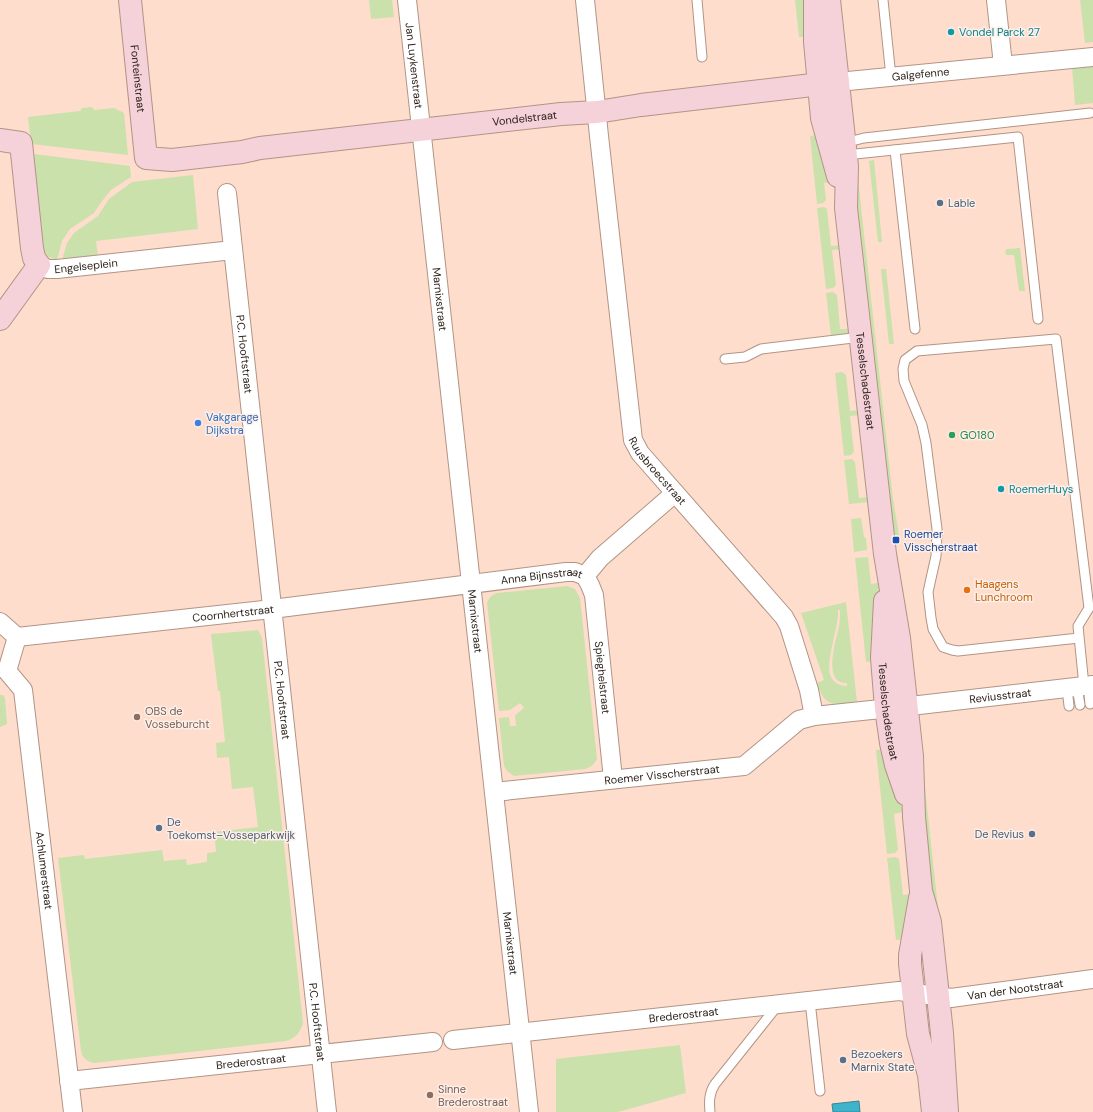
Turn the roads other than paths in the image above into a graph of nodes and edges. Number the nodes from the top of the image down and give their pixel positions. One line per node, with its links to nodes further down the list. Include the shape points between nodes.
1 (130, 0): 20 (main road, Fonteinstraat, via 146,158 172,160)
2 (407, 0): 16 (street, Jan Luykenstraat)
3 (585, 0): 14 (street)
4 (697, 0): 9 (lane)
5 (815, 0): 13 (main road, Tesselschadestraat, via 815,42)
6 (829, 0): 13 (main road, Tesselschadestraat)
7 (883, 0): 12 (lane)
8 (996, 0): 11 (street)
9 (702, 57)
10 (1093, 57): 11 (street, Galgefenne)
11 (1003, 65): 12 (street, Galgefenne)
12 (891, 77): 13 (street, Galgefenne)
13 (828, 83): 14 (main road, Vondelstraat); 18 (main road, Tesselschadestraat)
14 (597, 112): 16 (main road, Vondelstraat); 29 (street, Ruusbroecstraat, via 631,433 640,453)
15 (1090, 113): 18 (lane, via 864,138)
16 (421, 130): 20 (main road, Vondelstraat, via 260,148); 31 (street, Marnixstraat)
17 (10, 141): 23 (main road, Engelseplein, via 34,258)
18 (838, 150): 19 (lane); 27 (main road, Tesselschadestraat)
19 (895, 150): 25 (lane, via 1018,136); 26 (lane)
20 (231, 154)
21 (227, 193): 22 (street)
22 (233, 250): 23 (street, Engelseplein, via 57,269); 32 (street, P.C. Hooftstraat)
23 (39, 265): 24 (main road)
24 (0, 319)
25 (1038, 319)
26 (915, 329)
27 (861, 337): 28 (lane, via 761,349 745,357); 41 (main road, Tesselschadestraat, via 885,554 882,658)
28 (725, 359)
29 (675, 493): 30 (street, Anna Bijnsstraat, via 600,558); 42 (street, Ruusbroecstraat, via 784,617 809,690)
30 (585, 576): 31 (street, Anna Bijnsstraat, via 566,572); 43 (street, Spieghelstraat, via 594,595)
31 (471, 584): 32 (street, Coornhertstraat); 44 (street, Marnixstraat)
32 (272, 609): 34 (street, Coornhertstraat); 54 (street, P.C. Hooftstraat)
33 (0, 622): 34 (street)
34 (17, 637): 36 (street, Achlumerstraat)
35 (1078, 638): 35 (lane, via 1078,626 1089,608 1056,339 930,349 910,355 902,369 903,377 922,425 937,529 936,556 928,592 933,629 938,641 943,647 958,651); 37 (lane)
36 (3, 673): 55 (street, Achlumerstraat, via 23,690)
37 (1082, 686): 38 (lane); 39 (lane); 40 (lane); 41 (street, Reviusstraat)
38 (1090, 704)
39 (1080, 705)
40 (1069, 706)
41 (896, 707): 42 (street); 45 (main road, Tesselschadestraat, via 891,743 914,817)
42 (814, 716): 43 (street, Roemer Visscherstraat, via 799,720 744,766)
43 (613, 780): 44 (street, Roemer Visscherstraat)
44 (494, 792): 51 (street, Marnixstraat)
45 (922, 891): 47 (main road, Tesselschadestraat, via 910,955); 48 (main road, Tesselschadestraat, via 930,922)
46 (1093, 979): 48 (street, Van der Nootstraat, via 951,998)
47 (913, 993): 48 (street); 49 (street, Brederostraat, via 899,991); 61 (main road, Tesselschadestraat, via 918,1034 929,1075)
48 (938, 996): 62 (main road, Tesselschadestraat)
49 (810, 1001): 50 (street, Brederostraat); 56 (lane)
50 (778, 1004): 51 (street, Brederostraat); 60 (lane, via 711,1090)
51 (520, 1032): 52 (street, Brederostraat); 59 (street, Marnixstraat)
52 (454, 1040)
53 (433, 1042): 54 (street, Brederostraat)
54 (320, 1053): 55 (street, Brederostraat); 58 (street, P.C. Hooftstraat)
55 (69, 1081): 57 (street, Achlumerstraat)
56 (820, 1091)
57 (73, 1112)
58 (327, 1112)
59 (528, 1112)
60 (710, 1112)
61 (933, 1112)
62 (948, 1112)

